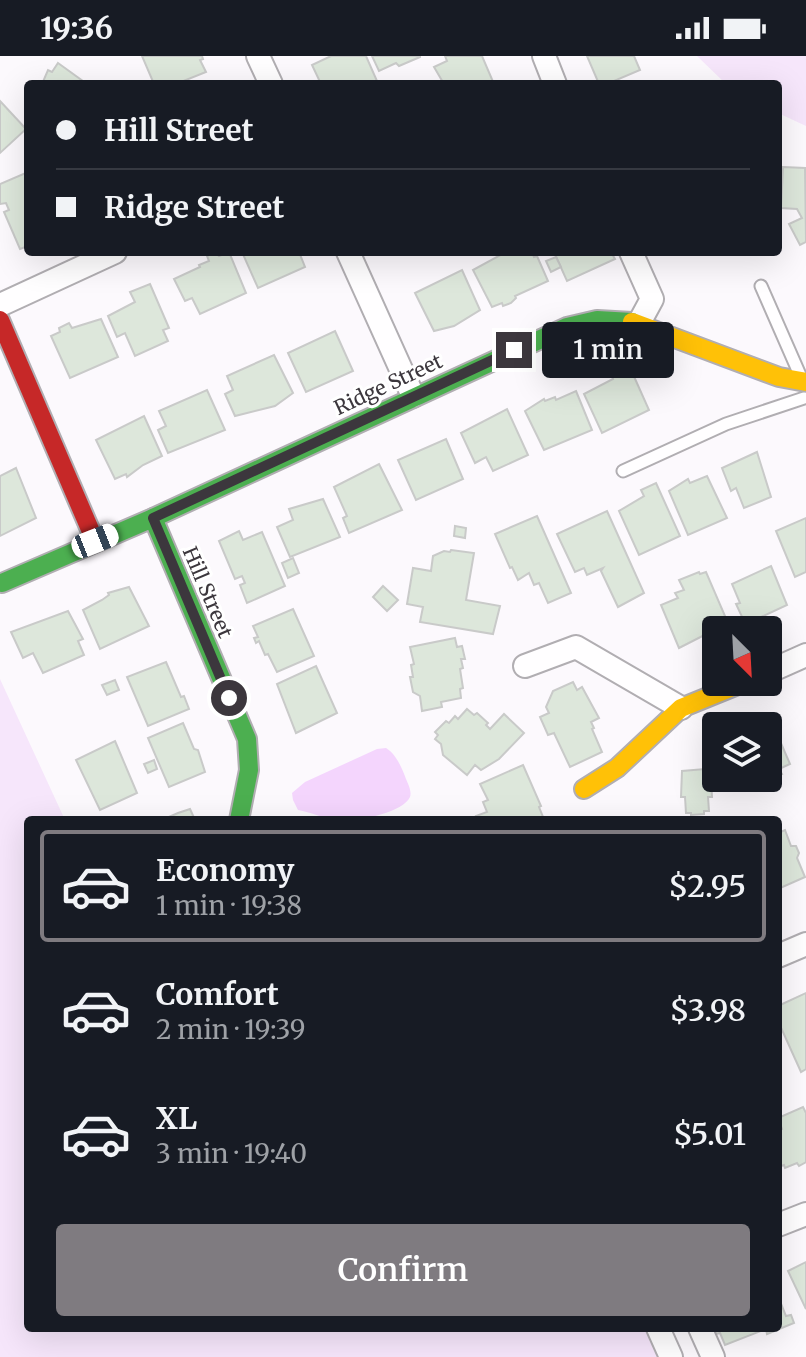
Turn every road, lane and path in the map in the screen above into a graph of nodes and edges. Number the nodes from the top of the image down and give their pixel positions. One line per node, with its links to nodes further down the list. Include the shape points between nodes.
1 (258, 56): 3 (street)
2 (544, 56): 4 (street)
3 (269, 80)
4 (552, 80)
5 (106, 256): 9 (street)
6 (350, 256): 13 (street)
7 (633, 256): 11 (street, via 652,299)
8 (761, 286): 12 (lane)
9 (0, 305)
10 (0, 320): 16 (street)
11 (639, 323): 12 (street, Ridge Street); 13 (street, Ridge Street, via 597,320 567,327)
12 (805, 391): 14 (lane)
13 (413, 396): 15 (street, Ridge Street)
14 (623, 471)
15 (153, 518): 16 (street, Ridge Street); 24 (street, Hill Street, via 247,739 249,779)
16 (95, 541): 17 (street, Ridge Street)
17 (2, 583)
18 (806, 655): 20 (street)
19 (525, 666): 22 (street, via 576,647)
20 (782, 666)
21 (711, 696): 22 (street)
22 (681, 708): 23 (street, via 617,768)
23 (584, 789)
24 (240, 816)
25 (806, 944): 26 (street)
26 (782, 954)
27 (806, 1214): 28 (street)
28 (782, 1223)
29 (660, 1332): 31 (street)
30 (702, 1332): 32 (street)
31 (671, 1357)
32 (713, 1357)

